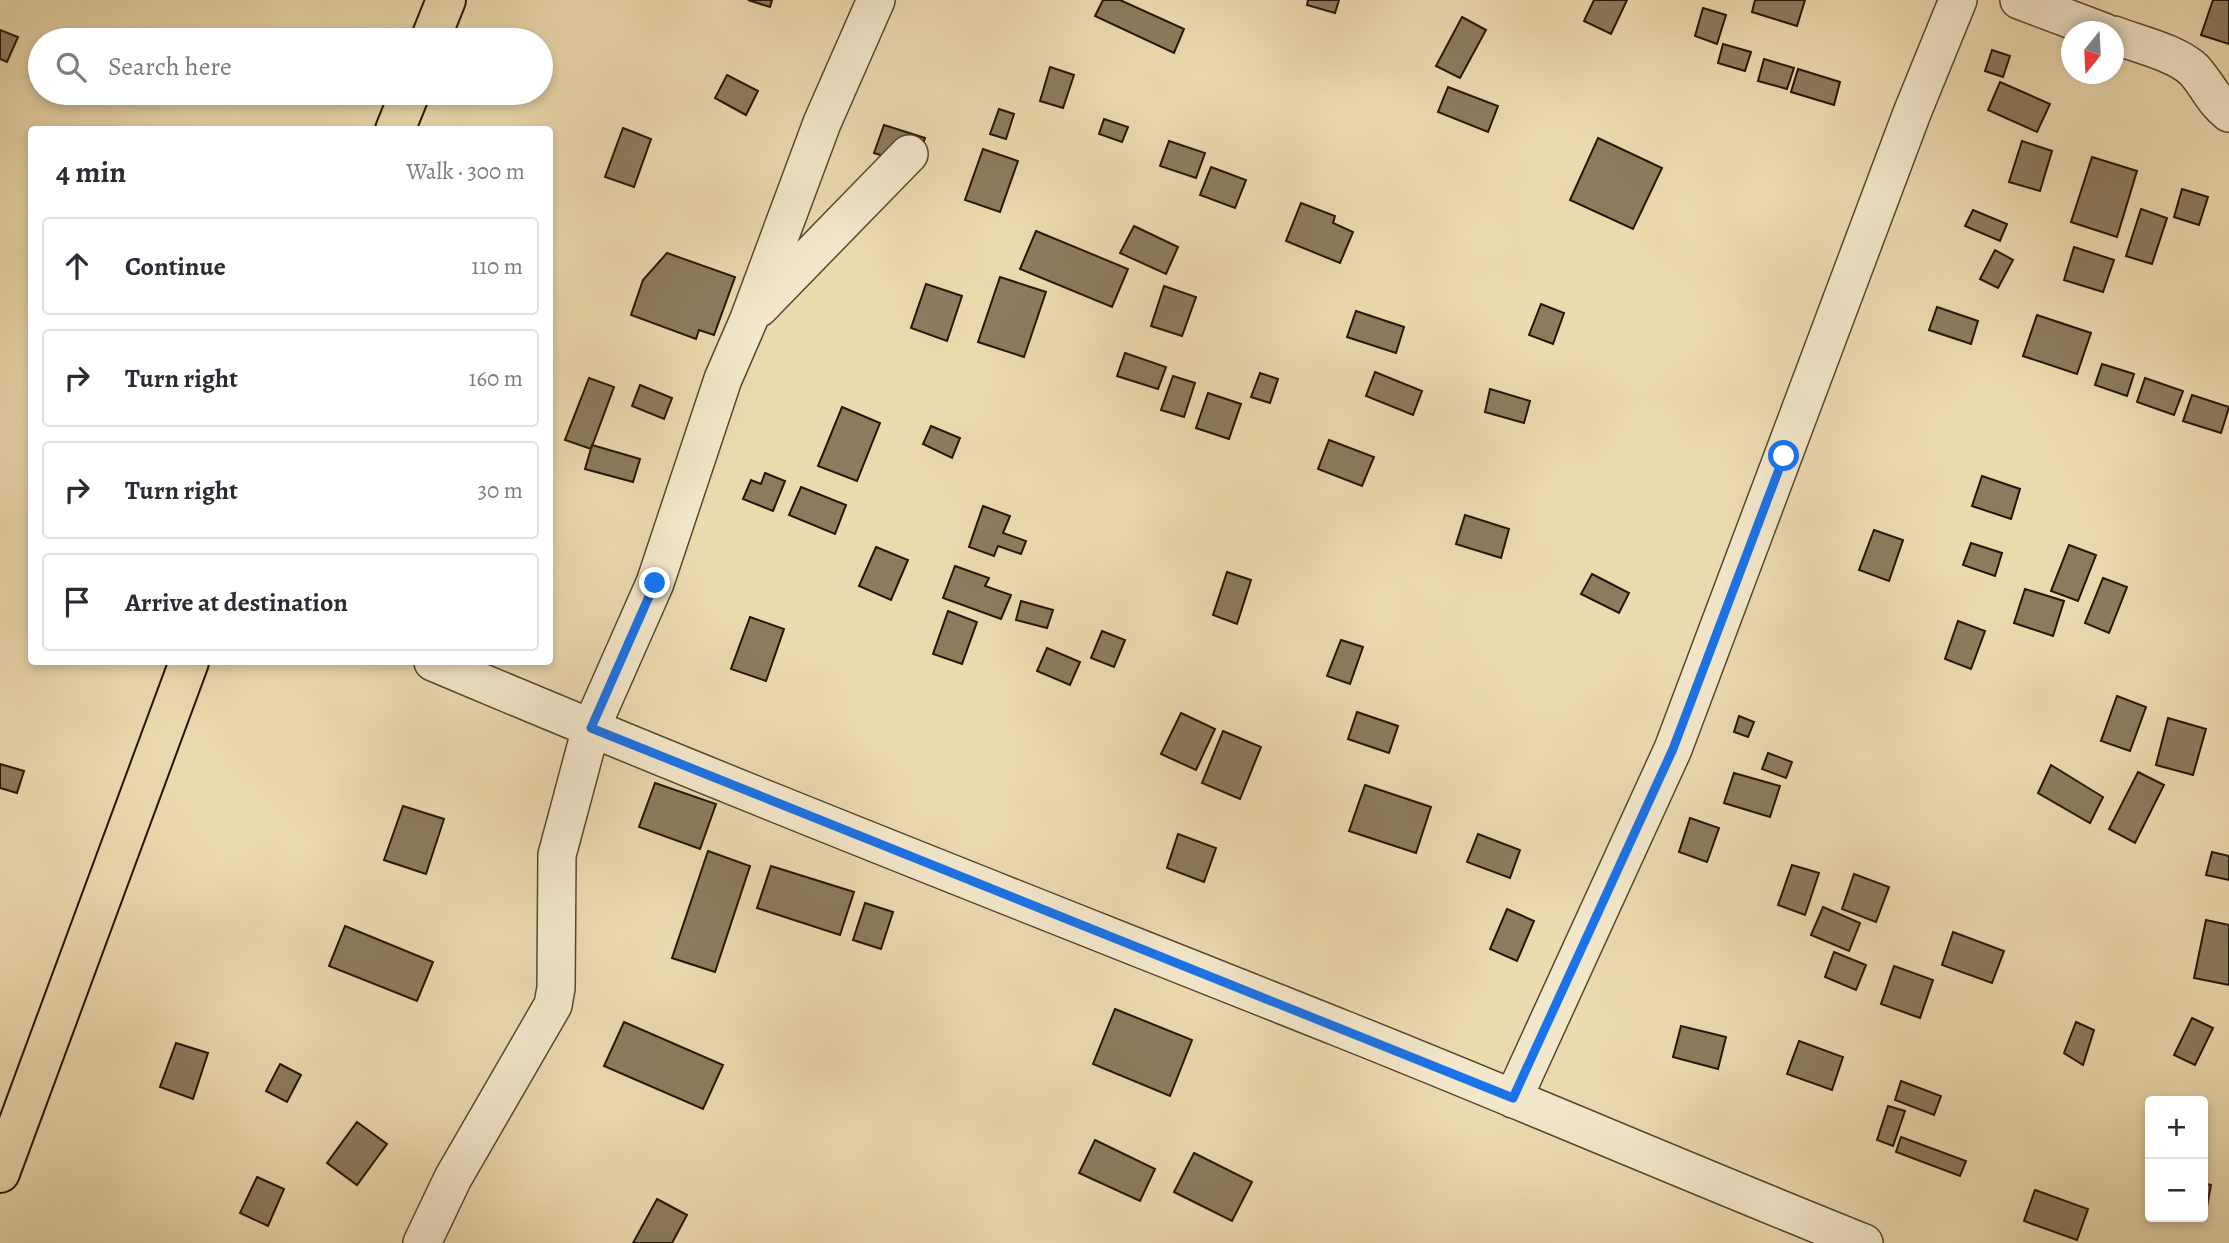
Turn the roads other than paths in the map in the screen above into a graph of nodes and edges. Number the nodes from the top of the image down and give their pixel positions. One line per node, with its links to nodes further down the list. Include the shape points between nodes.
1 (446, 0): 6 (main road)
2 (876, 0): 12 (street, via 822,124)
3 (1958, 0): 16 (street, via 1673,749)
4 (2019, 0): 5 (street)
5 (2075, 21)
6 (435, 28)
7 (2124, 39): 9 (street, via 2183,61)
8 (405, 105): 10 (main road)
9 (2229, 113)
10 (397, 126)
11 (909, 154): 12 (street)
12 (749, 319): 15 (street, via 723,379 655,583)
13 (187, 665): 17 (main road)
14 (440, 665): 15 (street)
15 (591, 728): 16 (street); 18 (street, via 557,855 553,1005 453,1178)
16 (1513, 1098): 19 (street)
17 (0, 1172)
18 (422, 1243)
19 (1864, 1243)

